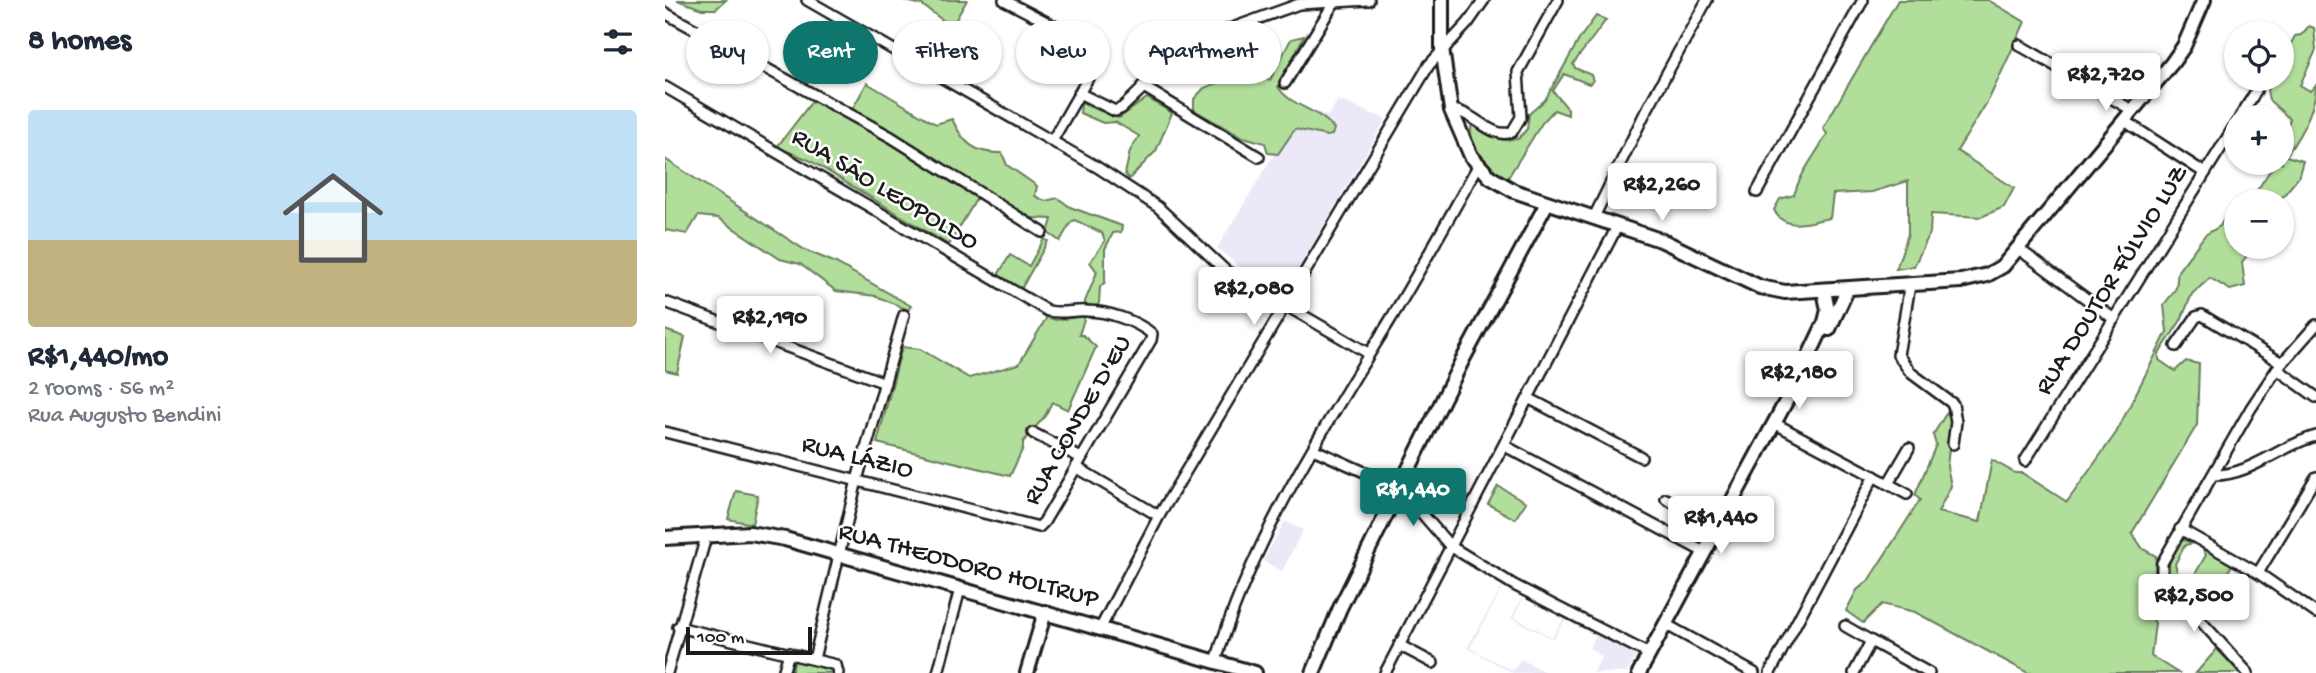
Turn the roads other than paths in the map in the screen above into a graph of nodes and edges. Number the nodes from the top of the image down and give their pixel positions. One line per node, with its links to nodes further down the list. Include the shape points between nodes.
1 (807, 0): 22 (street)
2 (1369, 0): 10 (street)
3 (1442, 0): 13 (main road)
4 (1483, 0): 13 (street, via 1468,23)
5 (1558, 0): 20 (street, via 1518,72 1521,117 1512,132 1497,133 1465,113)
6 (1707, 0): 29 (street)
7 (1863, 0): 27 (street)
8 (2204, 0): 21 (main road, via 2184,46)
9 (1010, 1): 18 (street, via 1096,50 1099,64)
10 (1335, 1): 14 (street); 15 (street, via 1299,4 1224,31 1182,53)
11 (665, 13): 31 (street, via 860,120)
12 (2019, 45): 21 (street)
13 (1442, 48): 20 (main road); 37 (street)
14 (1285, 83)
15 (1142, 86): 18 (street, via 1115,110); 24 (street)
16 (665, 87): 41 (street, RUA SÃO LEOPOLDO, via 1048,311 1104,313)
17 (2256, 91): 19 (street)
18 (1079, 93): 22 (street)
19 (2247, 105)
20 (1451, 110): 25 (main road)
21 (2127, 115): 26 (street); 32 (main road)
22 (1052, 141): 37 (street, via 1158,207 1226,271)
23 (2224, 143): 26 (street, RUA DOUTOR FÚLVIO LUZ)
24 (1259, 157)
25 (1478, 166): 28 (main road, via 1500,184); 43 (street)
26 (2205, 173): 39 (street, RUA DOUTOR FÚLVIO LUZ)
27 (1757, 192)
28 (1547, 203): 29 (main road); 65 (main road)
29 (1594, 217): 30 (main road)
30 (1618, 225): 35 (main road, via 1696,254 1775,292); 48 (street)
31 (1042, 232)
32 (2019, 250): 33 (main road, via 2003,266 1981,277); 39 (street)
33 (1910, 285): 34 (main road); 53 (street, via 1898,355 1910,373 1953,404)
34 (1847, 290): 35 (main road); 46 (main road)
35 (1824, 291): 46 (main road, via 1825,322)
36 (665, 302): 45 (street)
37 (1285, 305): 43 (street); 68 (street)
38 (904, 315): 45 (street)
39 (2114, 319): 58 (street, RUA DOUTOR FÚLVIO LUZ)
40 (2316, 325): 44 (street)
41 (1152, 334): 59 (street, RUA CONDE D'EU)
42 (2176, 346): 44 (street, via 2196,317 2209,316)
43 (1368, 353): 56 (street)
44 (2280, 366): 47 (street); 60 (street)
45 (885, 383): 63 (street)
46 (1796, 383): 49 (main road)
47 (2316, 397)
48 (1530, 399): 54 (street); 57 (street)
49 (1774, 423): 61 (street); 70 (main road)
50 (665, 432): 63 (street, RUA LÁZIO)
51 (1033, 433): 59 (street)
52 (2316, 436): 60 (street, via 2253,464)
53 (1953, 444)
54 (1505, 446): 74 (street); 75 (street)
55 (1909, 448): 64 (street)
56 (1313, 449): 65 (street); 91 (street, via 1249,571 1228,622)
57 (1641, 457)
58 (2025, 461)
59 (1079, 463): 68 (street); 69 (street, RUA CONDE D'EU)
60 (2213, 475): 71 (street)
61 (1874, 476): 64 (street); 102 (street)
62 (2316, 477): 77 (street)
63 (857, 480): 69 (street, RUA LÁZIO); 76 (street)
64 (1888, 484): 66 (street)
65 (1400, 488): 74 (street); 98 (main road)
66 (1907, 494)
67 (1666, 499): 70 (street)
68 (1159, 516): 84 (street)
69 (1039, 527)
70 (1718, 527): 75 (main road)
71 (2180, 529): 77 (street); 105 (street, via 2162,563 2164,579)
72 (706, 537): 73 (main road, RUA THEODORO HOLTRUP); 76 (main road, RUA THEODORO HOLTRUP, via 765,535); 83 (street)
73 (665, 538)
74 (1450, 546): 86 (street); 88 (street, via 1514,585)
75 (1704, 552): 81 (main road)
76 (840, 556): 78 (main road, RUA THEODORO HOLTRUP); 89 (street)
77 (2258, 573): 80 (street)
78 (960, 589): 79 (main road, RUA THEODORO HOLTRUP); 95 (street)
79 (1045, 612): 84 (main road, RUA THEODORO HOLTRUP); 96 (main road)
80 (2316, 613)
81 (1665, 624): 88 (main road); 101 (street)
82 (1845, 626): 85 (street)
83 (678, 627): 87 (street); 92 (street)
84 (1101, 627): 91 (main road, RUA THEODORO HOLTRUP)
85 (1871, 642): 103 (street); 104 (street)
86 (1399, 645): 90 (street); 99 (street)
87 (789, 653): 89 (street); 93 (street)
88 (1649, 654): 100 (main road)
89 (814, 659): 94 (street, via 836,665)
90 (1433, 663)
91 (1224, 667): 97 (main road, RUA THEODORO HOLTRUP)
92 (667, 673)
93 (783, 673)
94 (838, 673)
95 (938, 673)
96 (1027, 673)
97 (1255, 673)
98 (1313, 673)
99 (1385, 673)
100 (1639, 673)
101 (1754, 673)
102 (1770, 673)
103 (1854, 673)
104 (1929, 673)
105 (2248, 673)

